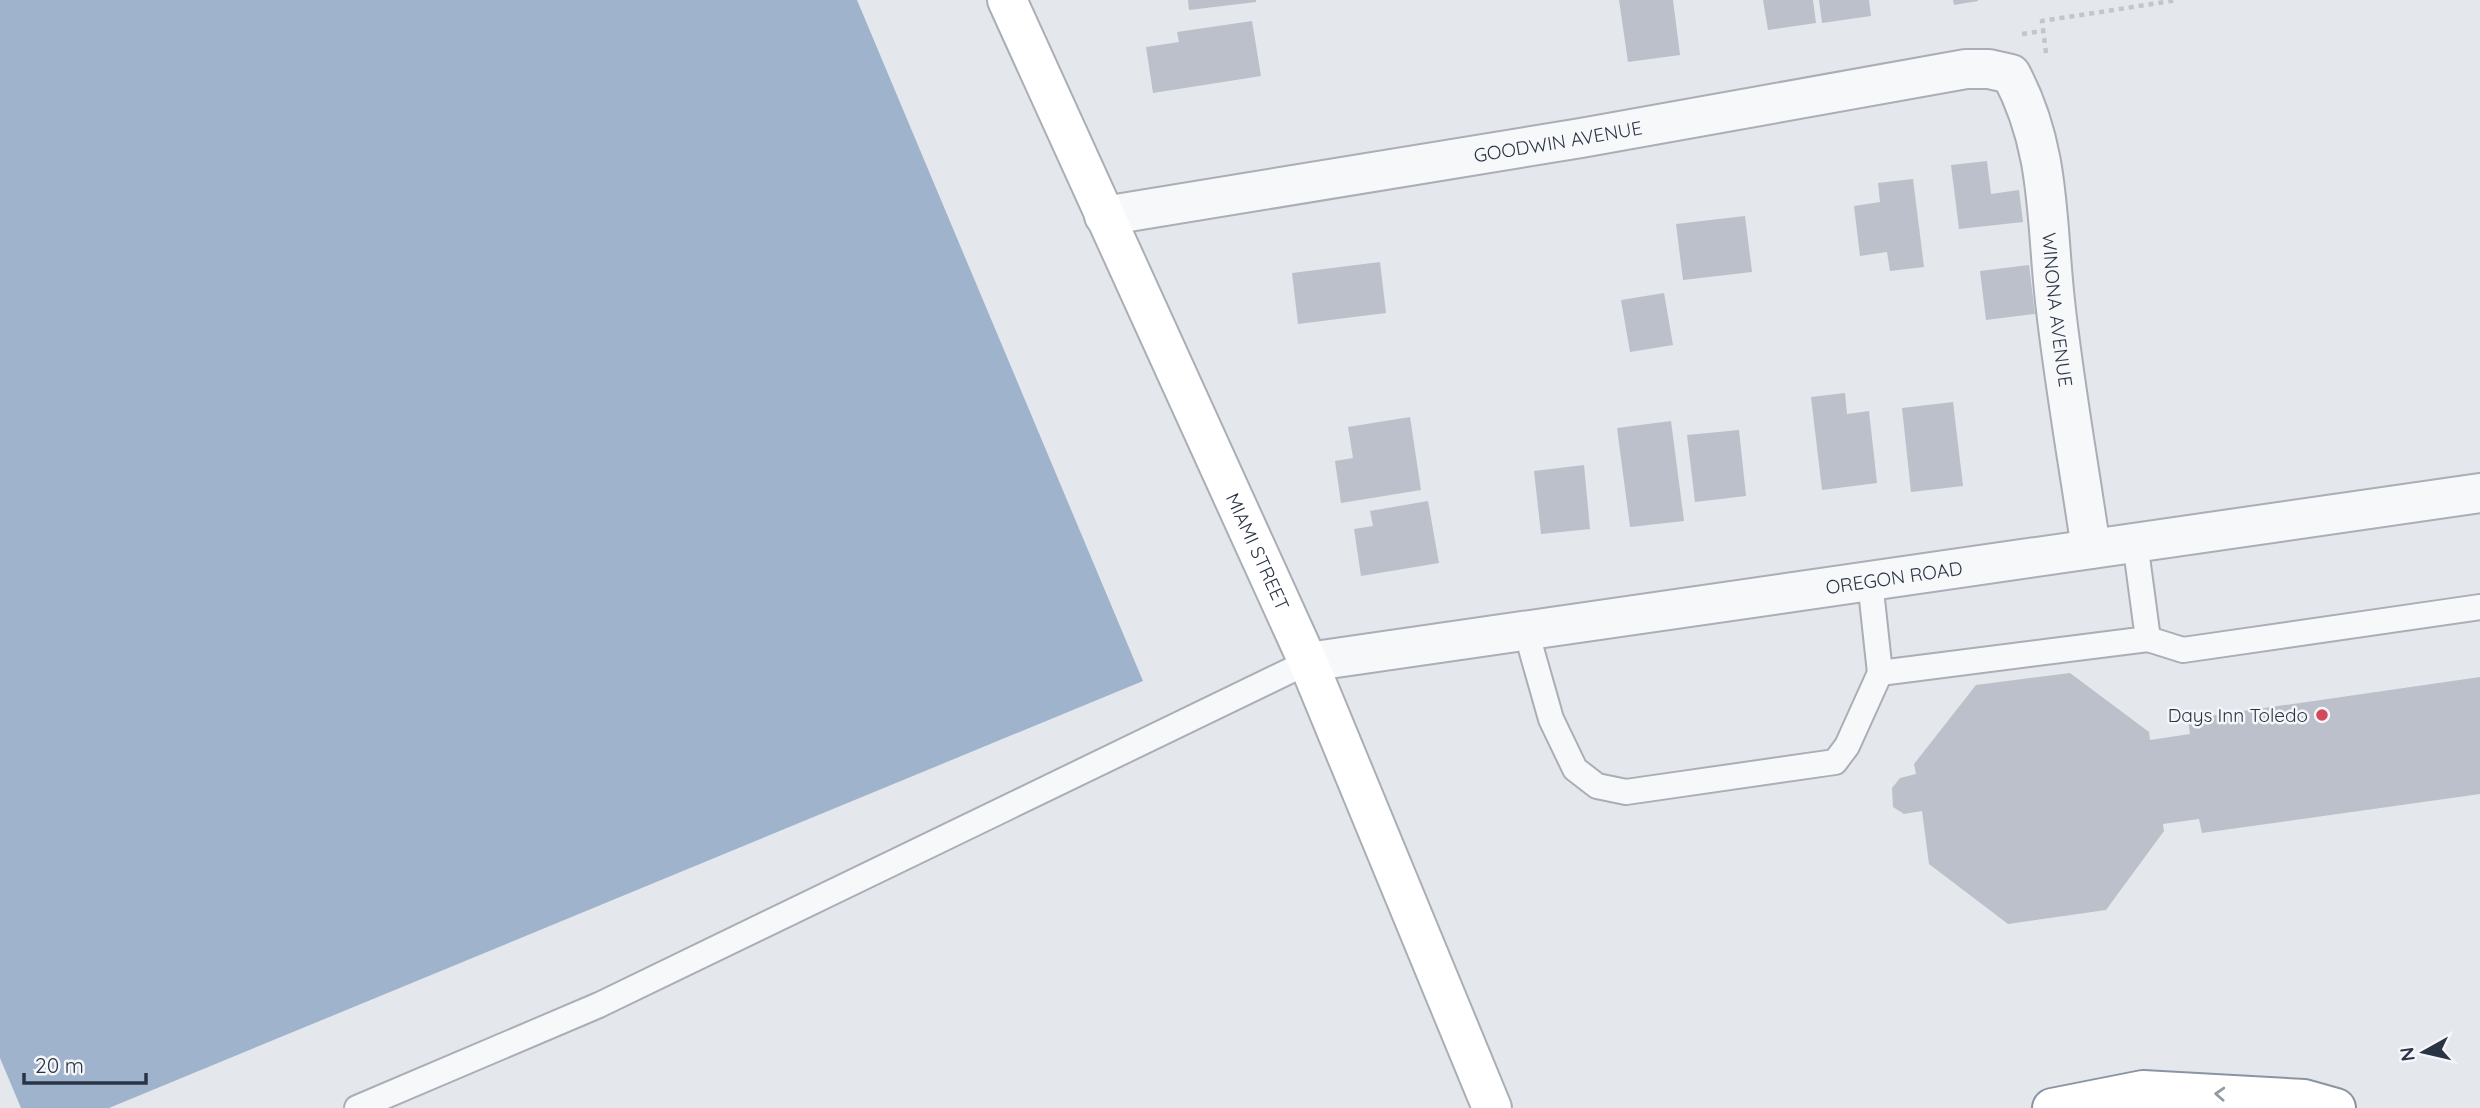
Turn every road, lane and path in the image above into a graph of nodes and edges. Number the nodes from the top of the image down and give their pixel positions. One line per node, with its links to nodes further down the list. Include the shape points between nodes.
1 (1007, 0): 4 (main road, MIAMI STREET)
2 (2178, 0): 3 (path, via 2042,21 2049,85)
3 (2018, 87): 4 (street, GOODWIN AVENUE, via 1989,69 1966,69); 7 (street, WINONA AVENUE, via 2042,158 2055,303)
4 (1104, 216): 12 (main road, MIAMI STREET)
5 (2480, 493): 6 (street, OREGON ROAD)
6 (2135, 542): 7 (street, OREGON ROAD); 11 (lane)
7 (2091, 548): 8 (street, OREGON ROAD)
8 (1870, 581): 10 (street, OREGON ROAD); 13 (lane)
9 (2480, 607): 11 (lane, via 2183,650)
10 (1526, 631): 12 (street, OREGON ROAD); 13 (lane, via 1551,719 1575,769 1597,786 1626,792 1835,762)
11 (2148, 639): 13 (lane)
12 (1307, 662): 14 (lane, via 599,1004); 15 (main road, MIAMI STREET)
13 (1880, 673)
14 (357, 1108)
15 (1492, 1108)
16 (2052, 1108): 17 (main road, one-way to 16, via 2304,1099 2143,1090)
17 (2336, 1108)

